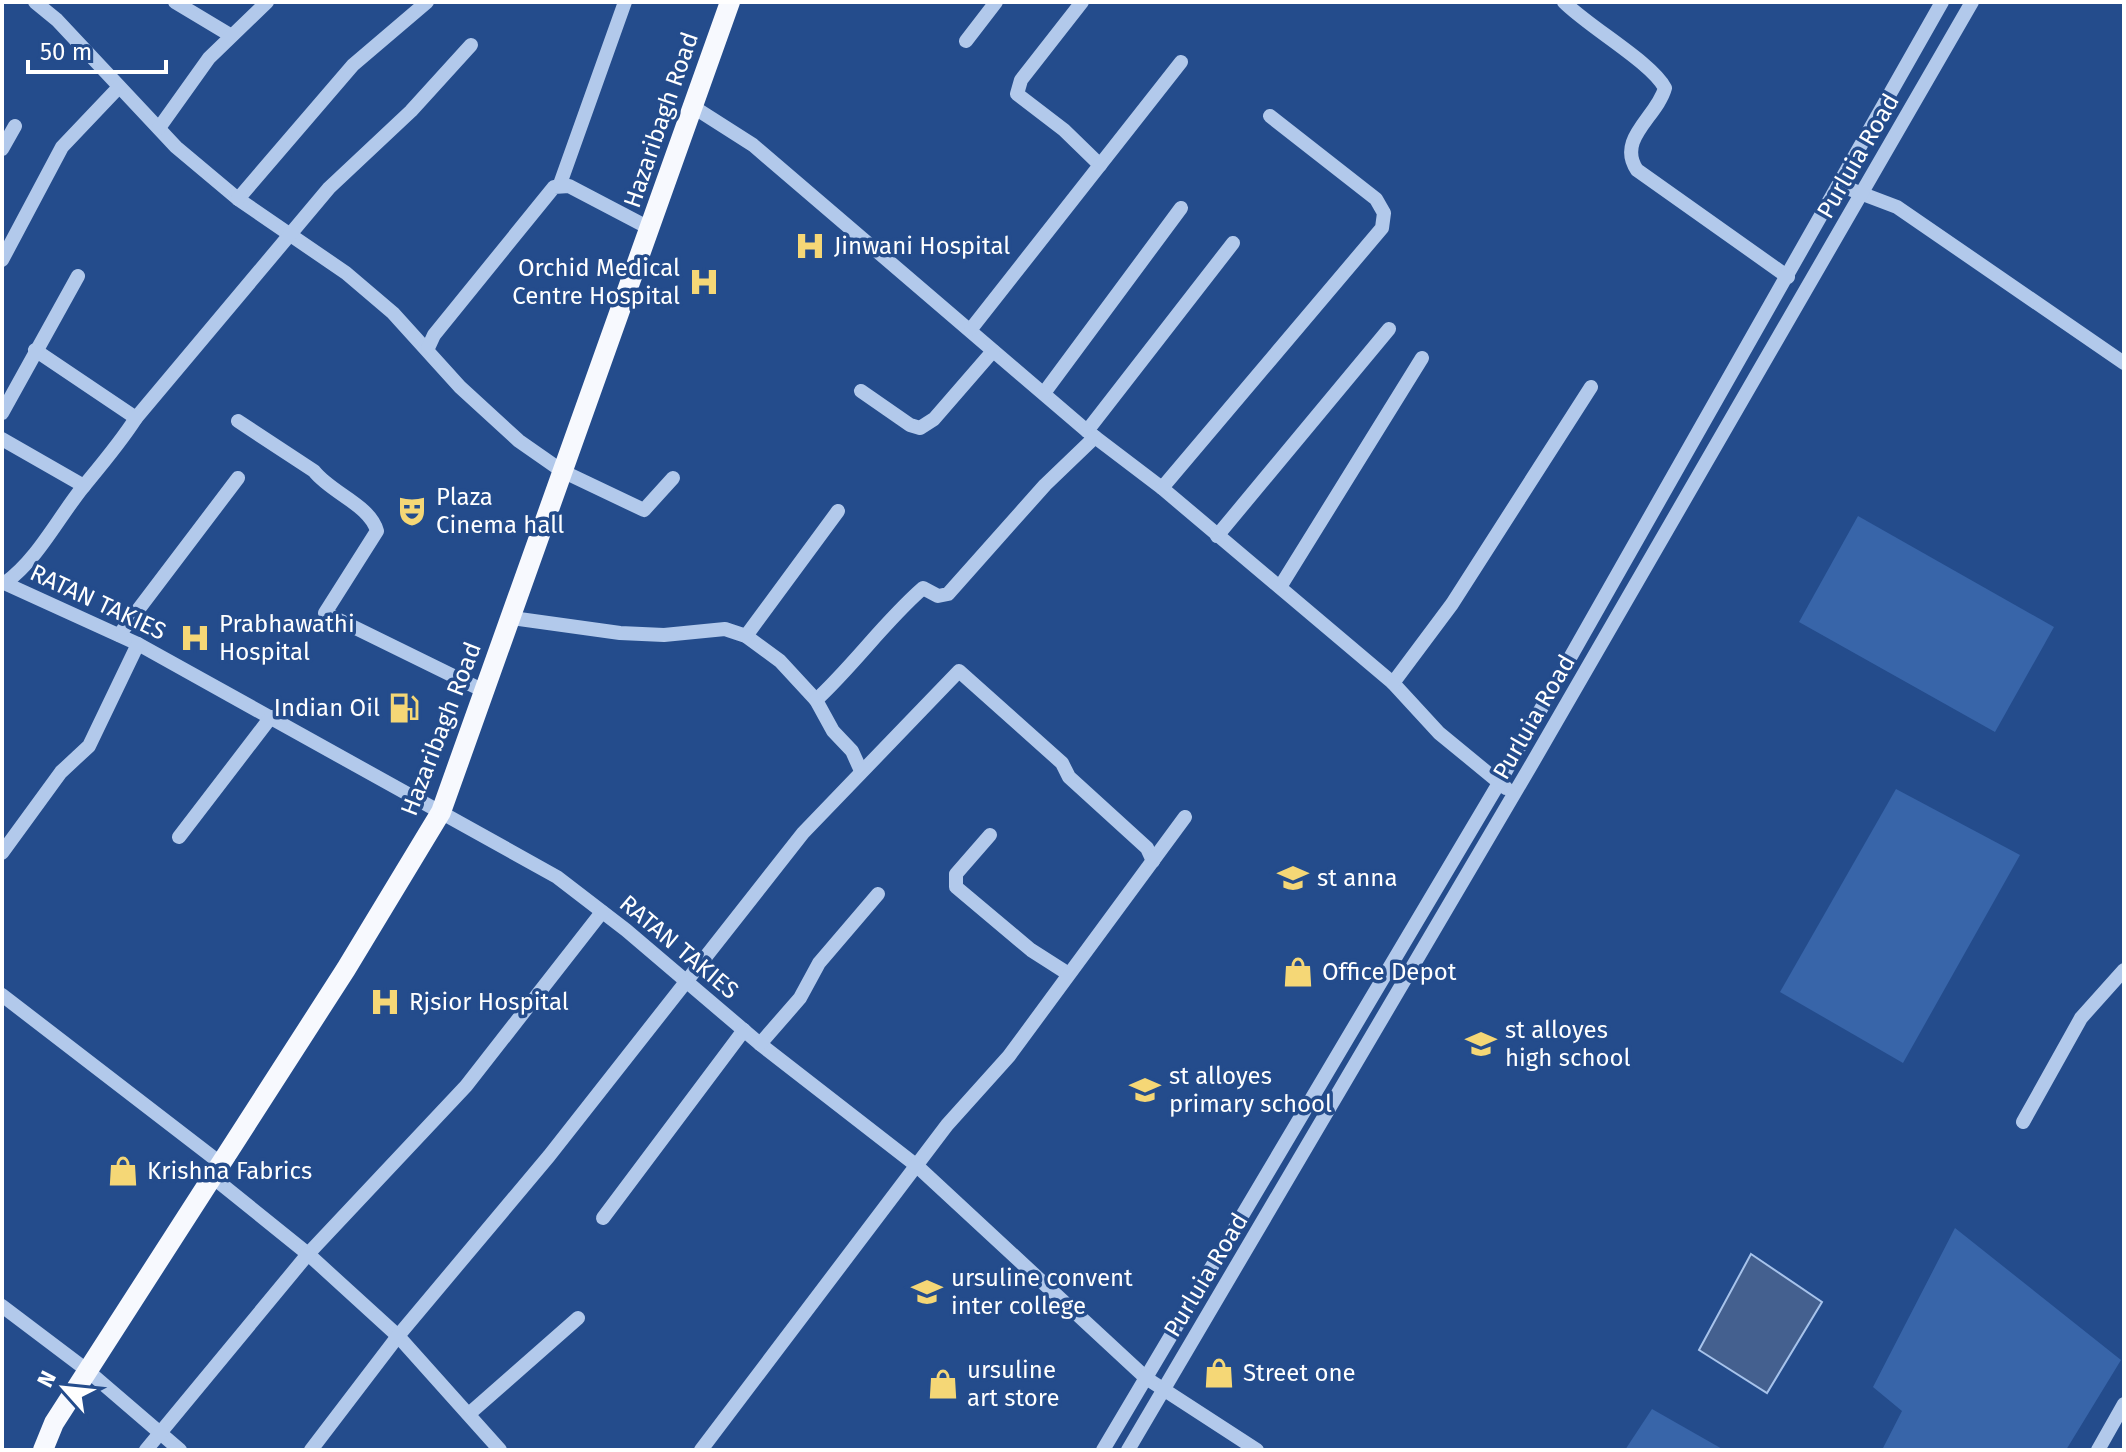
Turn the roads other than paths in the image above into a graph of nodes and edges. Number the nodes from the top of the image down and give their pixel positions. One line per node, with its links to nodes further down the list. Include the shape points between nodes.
1 (35, 2): 16 (street)
2 (175, 2): 12 (street)
3 (267, 2): 12 (street)
4 (427, 2): 26 (street, via 353,65)
5 (625, 2): 23 (street)
6 (730, 2): 17 (main road, Hazaribagh Road)
7 (996, 2): 13 (street)
8 (1082, 2): 22 (street, via 1021,80 1017,94)
9 (1564, 2): 33 (street, via 1658,75 1665,88 1630,143 1629,159 1637,170)
10 (1942, 2): 24 (street, Purluia Road)
11 (1972, 2): 25 (street, Purluia Road)
12 (230, 35): 20 (street)
13 (966, 41)
14 (471, 45): 29 (street)
15 (1181, 62): 22 (street)
16 (119, 87): 20 (street); 31 (street, via 62,147)
17 (695, 108): 28 (main road, Hazaribagh Road); 34 (street, via 753,145)
18 (1270, 116): 53 (street, via 1376,199 1384,213 1382,228)
19 (15, 126): 21 (street)
20 (159, 128): 26 (street)
21 (2, 149)
22 (1100, 165): 34 (street)
23 (560, 184): 28 (street); 36 (street)
24 (1839, 185): 25 (street); 33 (street, Purluia Road)
25 (1860, 195): 40 (street, via 1897,207); 68 (street, Purluia Road)
26 (238, 199): 29 (street)
27 (1181, 208): 43 (street)
28 (651, 229): 49 (main road, Hazaribagh Road)
29 (288, 233): 36 (street, via 346,273); 45 (street)
30 (1233, 243): 47 (street)
31 (2, 260)
32 (78, 276): 37 (street)
33 (1788, 277): 67 (street, Purluia Road)
34 (971, 329): 38 (street)
35 (1389, 329): 55 (street)
36 (428, 348): 49 (street, via 460,387 519,441)
37 (35, 350): 44 (street); 45 (street)
38 (993, 351): 42 (street, via 920,428); 43 (street)
39 (1422, 358): 57 (street)
40 (2124, 363)
41 (1591, 387): 62 (street, via 1452,604)
42 (861, 391)
43 (1044, 393): 47 (street)
44 (2, 413)
45 (136, 418): 52 (street)
46 (238, 421): 63 (street, via 314,471 322,483 374,520 377,531 325,613)
47 (1091, 434): 53 (street); 64 (street, via 948,594 938,596 923,588)
48 (2, 439): 52 (street)
49 (562, 471): 51 (street, via 644,510); 58 (main road, Hazaribagh Road)
50 (238, 478): 59 (street)
51 (673, 478)
52 (84, 486): 56 (street, via 22,571)
53 (1162, 488): 55 (street)
54 (838, 511): 60 (street)
55 (1217, 536): 57 (street)
56 (4, 582): 59 (street, RATAN TAKIES)
57 (1280, 587): 62 (street)
58 (512, 618): 60 (street, via 620,633 725,629); 63 (main road, Hazaribagh Road)
59 (119, 635): 61 (street, RATAN TAKIES)
60 (746, 636): 64 (street, via 780,661)
61 (138, 644): 65 (street, RATAN TAKIES); 73 (street, via 89,746 61,772)
62 (1393, 683): 67 (street, via 1439,733)
63 (484, 691): 69 (main road, Hazaribagh Road)
64 (816, 700): 66 (street)
65 (271, 717): 69 (street, RATAN TAKIES); 72 (street)
66 (861, 771): 74 (street, via 959,671 1062,763 1069,777 1147,848); 79 (street, via 803,833)
67 (1499, 783): 68 (street); 92 (street, Purluia Road)
68 (1514, 794): 93 (street, Purluia Road)
69 (441, 812): 76 (street, RATAN TAKIES, via 557,877); 85 (main road, Hazaribagh Road, via 346,969)
70 (1185, 817): 74 (street)
71 (990, 835): 78 (street, via 956,874 956,887)
72 (179, 837)
73 (2, 853)
74 (1153, 861): 78 (street)
75 (878, 894): 82 (street)
76 (602, 912): 79 (street, RATAN TAKIES); 87 (street, via 466,1086)
77 (2124, 970): 83 (street, via 2081,1018)
78 (1067, 973): 84 (street, via 1009,1056)
79 (687, 980): 81 (street, RATAN TAKIES); 90 (street)
80 (2, 995): 85 (street)
81 (744, 1030): 82 (street, RATAN TAKIES); 86 (street)
82 (760, 1044): 84 (street, RATAN TAKIES)
83 (2023, 1122)
84 (917, 1166): 92 (street, RATAN TAKIES); 102 (street)
85 (214, 1168): 87 (street); 91 (main road, Hazaribagh Road)
86 (603, 1218)
87 (308, 1254): 90 (street); 96 (street)
88 (2, 1306): 91 (street)
89 (578, 1318): 95 (street)
90 (398, 1336): 95 (street); 100 (street)
91 (88, 1371): 96 (street); 97 (main road, Hazaribagh Road)
92 (1146, 1378): 93 (street, RATAN TAKIES); 103 (street, Purluia Road)
93 (1164, 1390): 104 (street, Purluia Road); 105 (street, RATAN TAKIES)
94 (2124, 1404): 106 (street)
95 (470, 1413): 101 (street)
96 (157, 1432): 98 (street); 99 (street)
97 (43, 1450)
98 (146, 1450)
99 (180, 1450)
100 (311, 1450)
101 (500, 1450)
102 (701, 1450)
103 (1103, 1450)
104 (1128, 1450)
105 (1257, 1450)
106 (2098, 1450)

